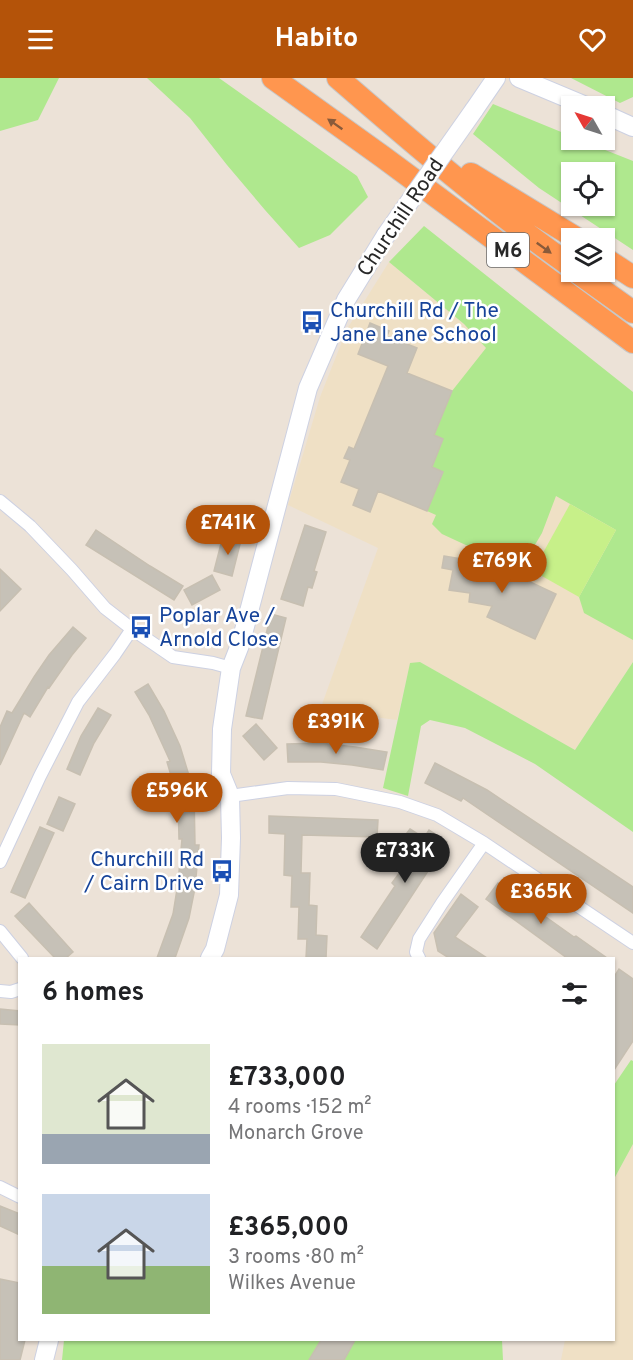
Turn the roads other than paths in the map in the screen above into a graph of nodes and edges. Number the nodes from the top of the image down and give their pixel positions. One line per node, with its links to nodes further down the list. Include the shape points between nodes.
1 (273, 78): 9 (highway, M6, one-way to 1)
2 (338, 78): 8 (highway, M6)
3 (496, 78): 20 (street, Churchill Road, bridge, via 386,235 346,300 308,388)
4 (519, 78): 5 (street)
5 (562, 96)
6 (615, 119): 7 (street)
7 (633, 127)
8 (400, 132): 10 (highway); 11 (highway, M6, one-way to 11)
9 (383, 157): 16 (highway, M6); 17 (highway)
10 (561, 229)
11 (561, 259)
12 (615, 265): 13 (highway)
13 (633, 277)
14 (591, 282): 15 (highway)
15 (633, 312)
16 (633, 342)
17 (633, 359)
18 (0, 501): 19 (street, via 37,534 105,608)
19 (132, 629): 20 (street, via 173,657); 23 (street, via 78,702)
20 (231, 668): 21 (street, Churchill Road, via 222,729 221,774)
21 (230, 796): 22 (street, via 288,788 336,789 400,802 436,815); 27 (street, Churchill Road, via 229,895)
22 (484, 843): 25 (street); 28 (street, via 419,939)
23 (0, 862)
24 (0, 932): 26 (street)
25 (633, 943)
26 (21, 957)
27 (210, 957)
28 (418, 957)
29 (18, 990): 30 (street)
30 (0, 991)
31 (0, 1187): 32 (street)
32 (18, 1196)
33 (49, 1341): 34 (street)
34 (44, 1360)

